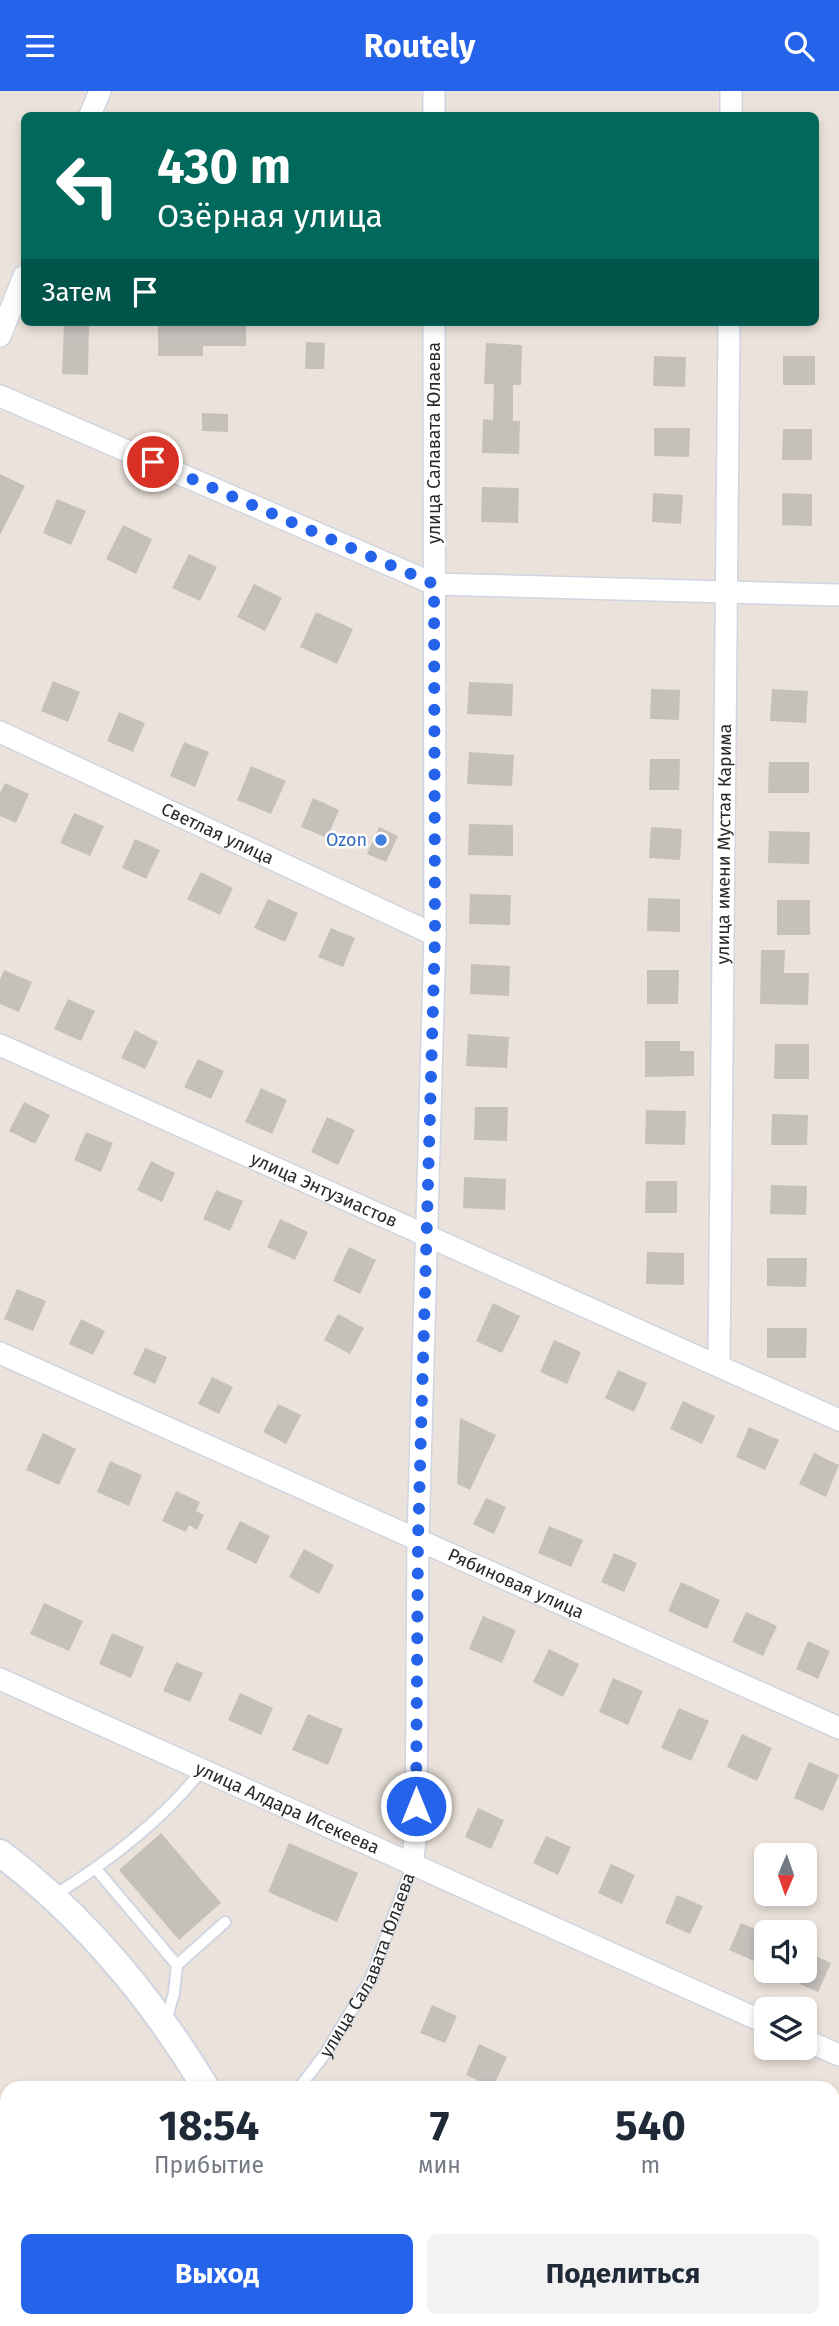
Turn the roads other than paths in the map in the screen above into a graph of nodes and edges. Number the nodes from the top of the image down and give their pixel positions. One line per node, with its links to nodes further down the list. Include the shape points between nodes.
1 (100, 91): 4 (street)
2 (434, 91): 5 (street)
3 (731, 91): 6 (street)
4 (91, 112)
5 (434, 112)
6 (731, 112)
7 (21, 284): 10 (street)
8 (434, 326): 12 (street, улица Салавата Юлаева)
9 (729, 326): 13 (street, улица имени Мустая Карима)
10 (0, 336)
11 (0, 396): 12 (street)
12 (434, 584): 13 (street); 16 (street, улица Салавата Юлаева)
13 (726, 592): 14 (street); 20 (street, улица имени Мустая Карима)
14 (839, 595)
15 (0, 732): 16 (street, Светлая улица)
16 (435, 935): 18 (street, улица Салавата Юлаева)
17 (0, 1045): 18 (street, улица Энтузиастов)
18 (427, 1235): 20 (street, улица Энтузиастов); 22 (street, улица Салавата Юлаева)
19 (0, 1353): 22 (street, Рябиновая улица)
20 (719, 1366): 21 (street, улица Энтузиастов)
21 (839, 1420)
22 (418, 1540): 24 (street, Рябиновая улица); 27 (street, улица Салавата Юлаева)
23 (0, 1679): 25 (street, улица Алдара Исекеева)
24 (839, 1728)
25 (202, 1770): 27 (street, улица Алдара Исекеева); 28 (lane, via 180,1797)
26 (0, 1853): 29 (street)
27 (412, 1866): 32 (street, улица Алдара Исекеева); 37 (lane, улица Салавата Юлаева, via 370,1980)
28 (96, 1869): 29 (lane); 31 (lane)
29 (53, 1896): 33 (street, via 110,1954)
30 (225, 1922): 31 (lane)
31 (177, 1965): 33 (lane)
32 (754, 2018)
33 (165, 2023): 36 (street)
34 (817, 2045): 35 (street)
35 (839, 2055)
36 (202, 2081)
37 (305, 2081)

